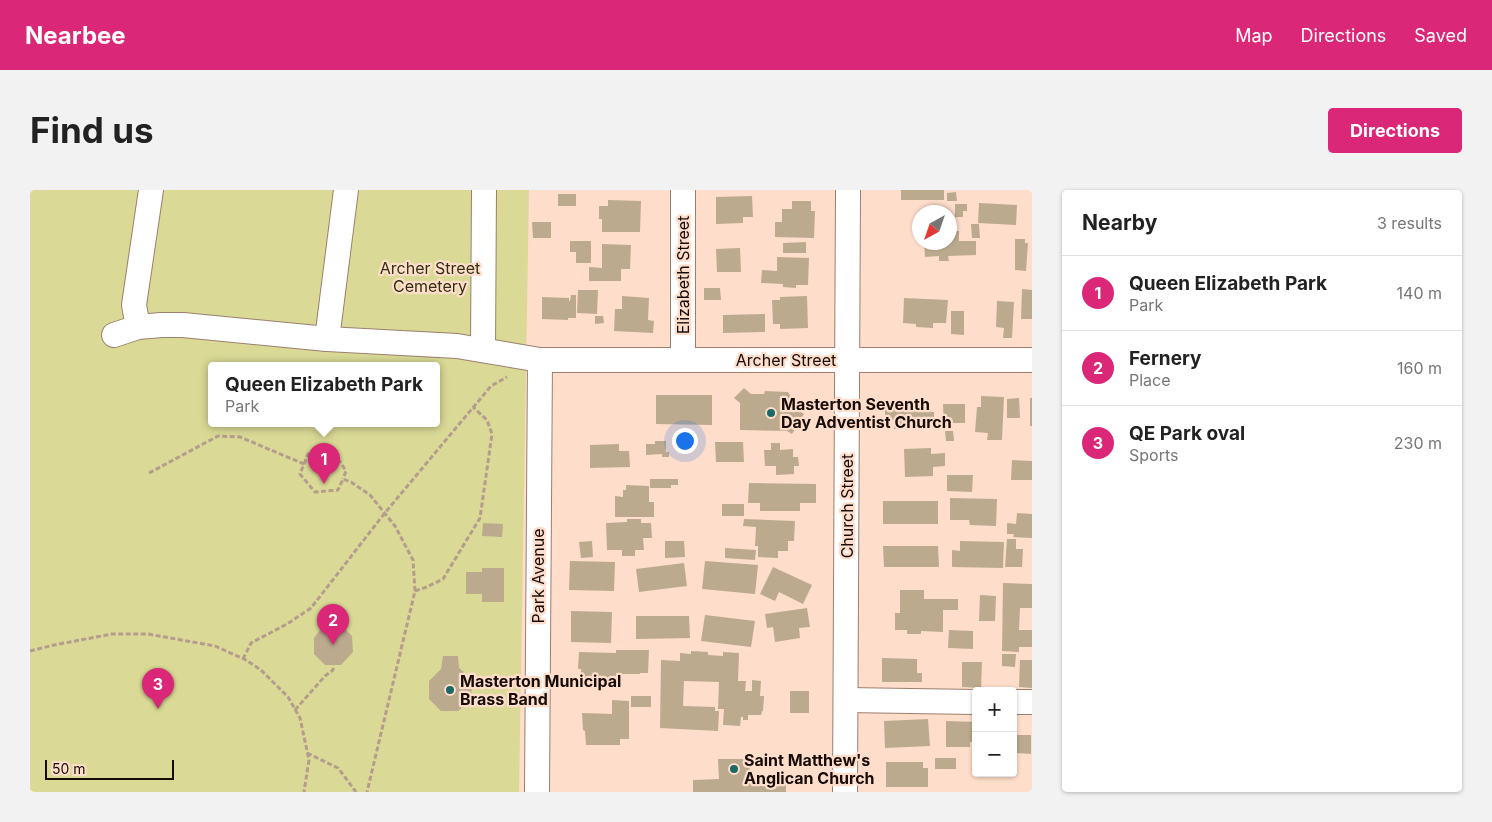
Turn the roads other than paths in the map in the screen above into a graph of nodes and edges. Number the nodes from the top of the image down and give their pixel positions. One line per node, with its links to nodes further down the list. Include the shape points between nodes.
1 (151, 190): 6 (street, via 134,305)
2 (346, 190): 8 (street)
3 (484, 190): 9 (street)
4 (682, 190): 10 (street, Elizabeth Street)
5 (848, 190): 12 (street, Church Street)
6 (138, 327): 7 (street, Archer Street); 8 (street, Archer Street, via 183,325)
7 (114, 335)
8 (327, 339): 9 (street, Archer Street)
9 (483, 350): 11 (street, Archer Street)
10 (683, 359): 11 (street, Archer Street); 12 (street, Archer Street)
11 (540, 360): 18 (street, Park Avenue)
12 (847, 360): 13 (street, Archer Street); 14 (street, Church Street)
13 (1032, 360)
14 (846, 700): 15 (street); 19 (street, Church Street)
15 (972, 702)
16 (1017, 702): 17 (street)
17 (1032, 702)
18 (537, 792)
19 (846, 792)

